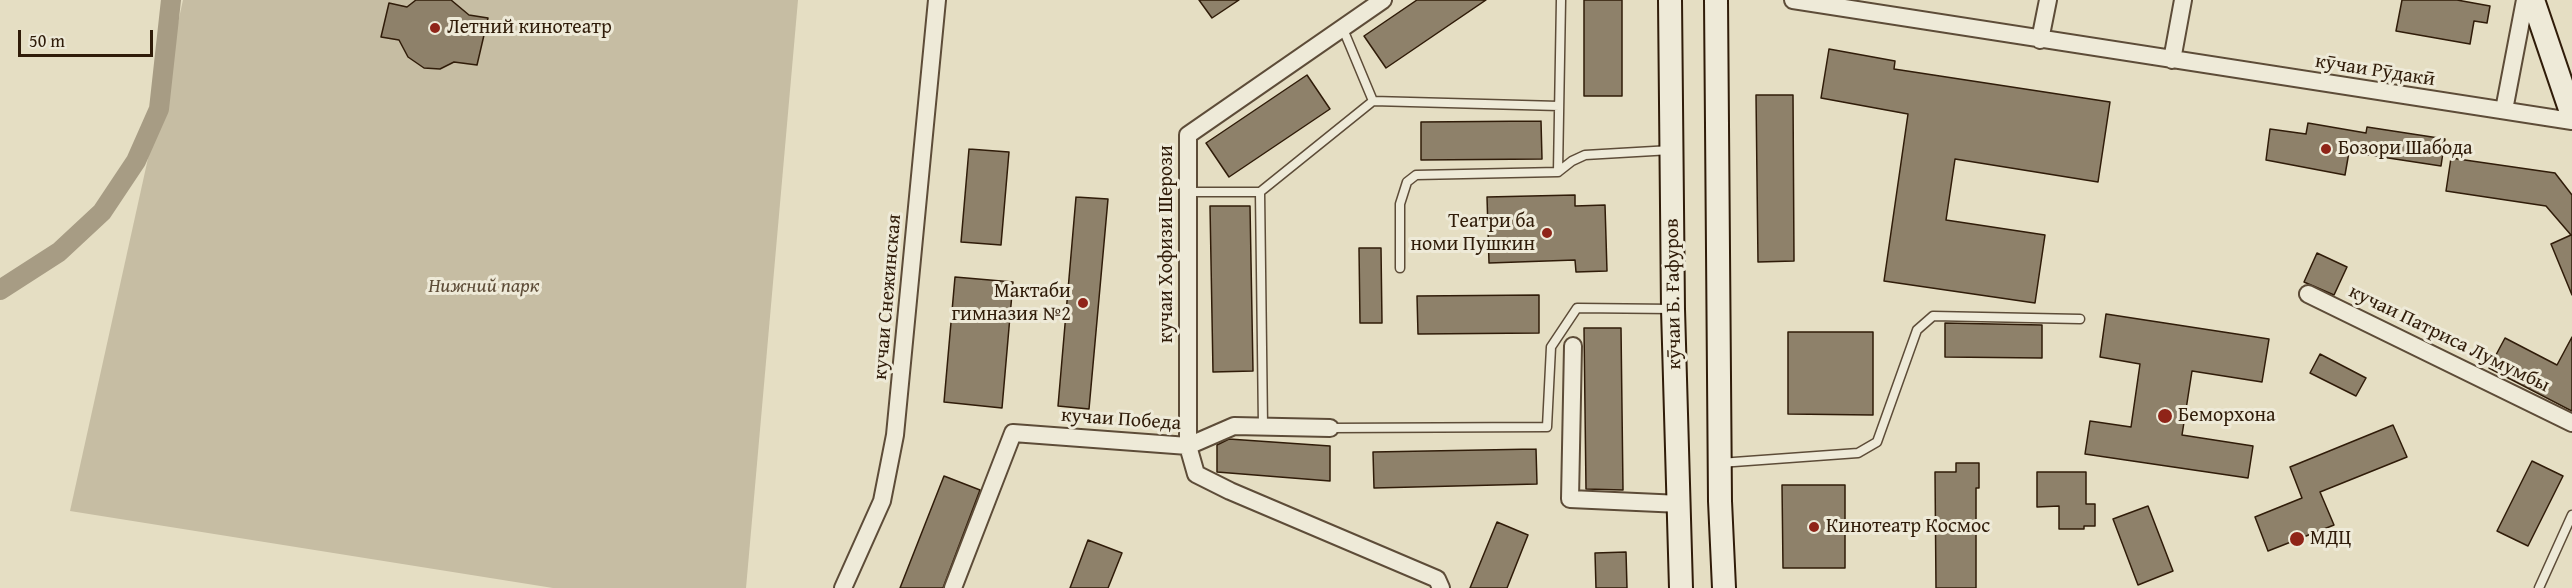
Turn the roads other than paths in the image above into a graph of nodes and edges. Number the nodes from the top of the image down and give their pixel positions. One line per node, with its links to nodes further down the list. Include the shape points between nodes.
1 (937, 0): 37 (street, кучаи Снежинская, via 895,435 882,501)
2 (1383, 0): 12 (street, кучаи Хофизи Шерози)
3 (1561, 0): 16 (lane)
4 (1670, 0): 20 (main road, кӯчаи Б. Ғафуров)
5 (1716, 0): 33 (main road)
6 (1793, 0): 11 (street, кӯчаи Рӯдакӣ)
7 (2048, 0): 13 (street)
8 (2183, 0): 14 (street)
9 (2525, 0): 17 (street)
10 (2533, 0): 18 (main road)
11 (1883, 7): 13 (street, кӯчаи Рӯдакӣ)
12 (1343, 29): 15 (lane); 22 (street, кучаи Хофизи Шерози, via 1188,135)
13 (2040, 40): 14 (street, кӯчаи Рӯдакӣ)
14 (2172, 60): 17 (street, кӯчаи Рӯдакӣ)
15 (1373, 101): 16 (lane); 23 (lane)
16 (1559, 106): 21 (lane)
17 (2504, 110): 19 (street, кӯчаи Рӯдакӣ)
18 (2572, 115)
19 (2572, 122)
20 (1671, 150): 21 (lane, via 1585,155); 26 (main road, кӯчаи Б. Ғафуров)
21 (1558, 172): 24 (lane, via 1416,175 1407,182 1400,204)
22 (1188, 192): 23 (lane); 32 (street, кучаи Хофизи Шерози)
23 (1260, 192): 30 (lane)
24 (1400, 268)
25 (2308, 294): 29 (street, кучаи Патриса Лумумбы)
26 (1673, 309): 31 (lane, via 1577,308 1551,347 1548,427); 35 (main road, кӯчаи Б. Ғафуров)
27 (2080, 319): 33 (lane, via 1933,316 1917,330 1877,442 1858,453)
28 (1573, 346): 35 (street, via 1570,499)
29 (2572, 423)
30 (1263, 426): 31 (street, кучаи Победа); 32 (street, кучаи Победа, via 1234,426)
31 (1330, 428)
32 (1188, 446): 38 (street, кучаи Победа, via 1013,434); 39 (street, кучаи Хофизи Шерози, via 1196,474 1437,579)
33 (1720, 463): 34 (main road)
34 (1720, 501): 35 (main road); 41 (main road)
35 (1681, 504): 40 (main road, кӯчаи Б. Ғафуров)
36 (2572, 515): 42 (lane)
37 (843, 588)
38 (953, 588)
39 (1441, 588)
40 (1682, 588)
41 (1724, 588)
42 (2539, 588)

